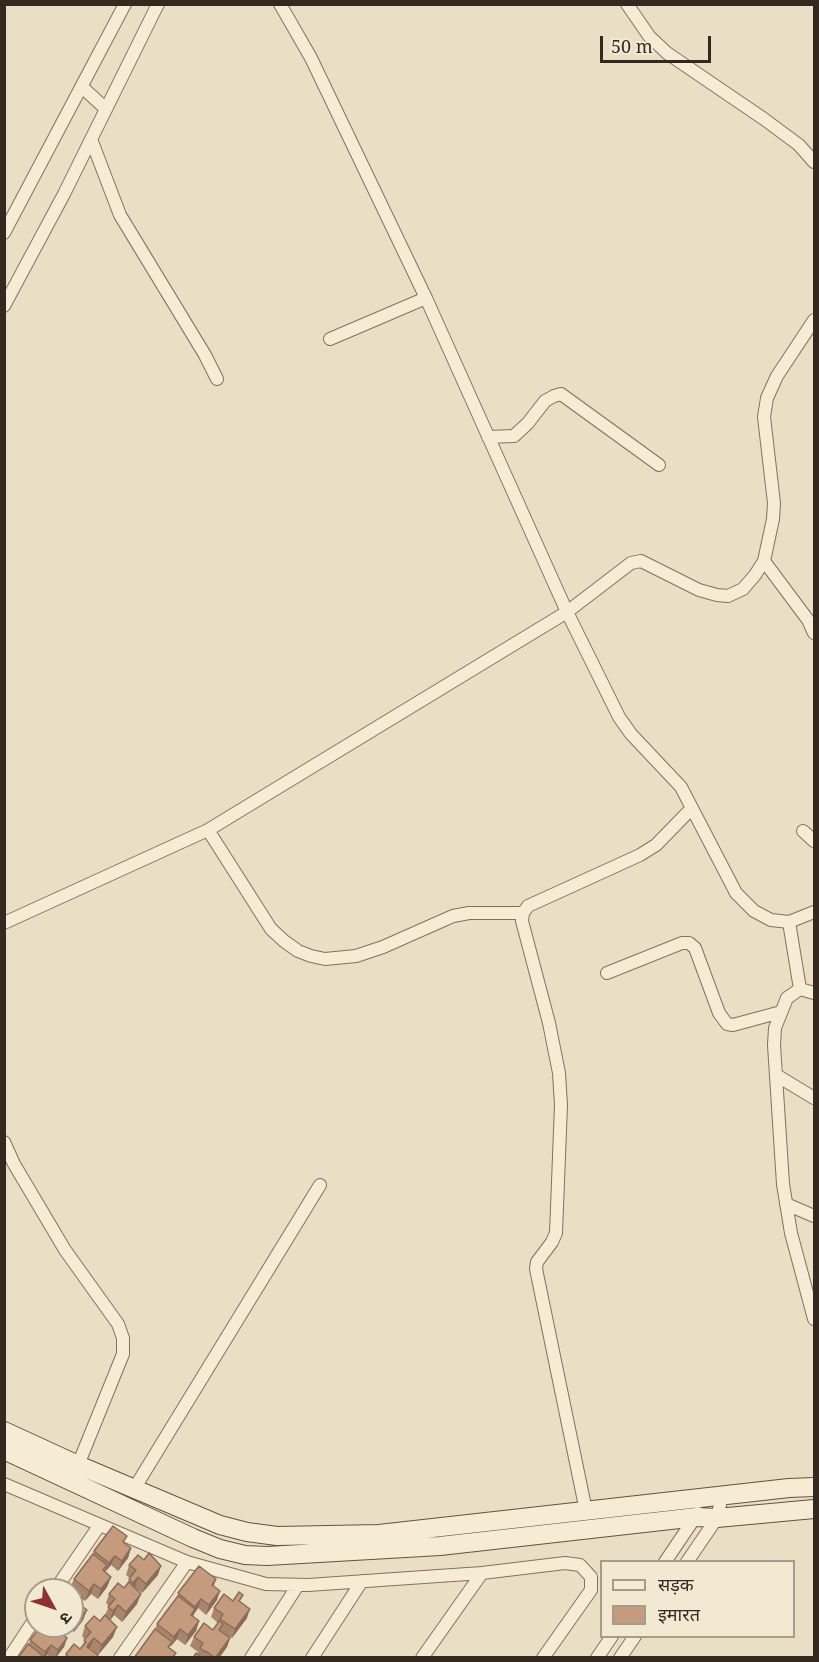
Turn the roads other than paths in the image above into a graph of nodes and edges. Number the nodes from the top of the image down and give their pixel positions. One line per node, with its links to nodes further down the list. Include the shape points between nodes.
1 (125, 4): 5 (street)
2 (158, 4): 6 (street)
3 (280, 4): 10 (street, via 311,58)
4 (627, 4): 8 (street, via 649,36 667,53 764,119 799,145)
5 (82, 87): 6 (street); 9 (street)
6 (106, 109): 7 (street)
7 (91, 139): 11 (street); 14 (street, via 120,214)
8 (814, 162)
9 (4, 233)
10 (426, 297): 13 (street); 15 (street)
11 (4, 306)
12 (814, 320): 17 (street, via 767,398 764,417 774,503)
13 (330, 339)
14 (217, 380)
15 (488, 437): 16 (street, via 514,436 545,401 561,394); 18 (street)
16 (659, 465)
17 (764, 561): 18 (street, via 743,589 728,596 699,590 641,561 631,562); 19 (street)
18 (567, 612): 20 (street, via 619,717 681,787); 21 (street)
19 (814, 633)
20 (692, 808): 25 (street, via 656,845 640,855 528,906); 26 (street, via 736,893 762,916)
21 (208, 830): 25 (street, via 271,929 311,956 356,956 469,912); 27 (street)
22 (803, 831): 23 (street)
23 (814, 842)
24 (814, 912): 26 (street)
25 (523, 913): 48 (street, via 559,1073 561,1105 556,1233 536,1269)
26 (789, 922): 29 (street)
27 (4, 923)
28 (607, 973): 31 (street, via 689,943 727,1024)
29 (800, 989): 30 (street); 31 (street, via 787,998)
30 (814, 993)
31 (781, 1012): 32 (street, via 775,1028)
32 (776, 1075): 33 (street); 36 (street)
33 (814, 1098)
34 (4, 1142): 41 (street, via 65,1250 118,1324 123,1338 123,1354)
35 (320, 1185): 44 (street)
36 (786, 1204): 37 (street); 38 (street)
37 (814, 1216)
38 (814, 1319)
39 (4, 1431): 41 (street)
40 (4, 1450): 49 (street, via 193,1538 245,1555 440,1546)
41 (78, 1465): 44 (street)
42 (4, 1484): 51 (street)
43 (814, 1487): 45 (street)
44 (134, 1489): 48 (street, via 220,1525 277,1536 379,1534)
45 (723, 1496): 46 (street); 50 (street)
46 (703, 1499): 48 (street); 49 (street)
47 (814, 1509): 50 (street)
48 (586, 1512)
49 (697, 1517): 50 (street); 52 (street)
50 (717, 1518): 53 (street)
51 (99, 1526): 54 (street); 56 (street)
52 (666, 1560)
53 (688, 1560)
54 (187, 1562): 58 (street, via 266,1584); 64 (street)
55 (482, 1573): 57 (street); 66 (street); 67 (street, via 565,1563 580,1565 588,1572 591,1590)
56 (63, 1578)
57 (362, 1581): 58 (street); 65 (street)
58 (298, 1585): 62 (street)
59 (24, 1635): 63 (street)
60 (611, 1638): 68 (street)
61 (634, 1638): 69 (street)
62 (252, 1657)
63 (9, 1658)
64 (120, 1658)
65 (312, 1658)
66 (422, 1658)
67 (543, 1658)
68 (597, 1658)
69 (620, 1658)

